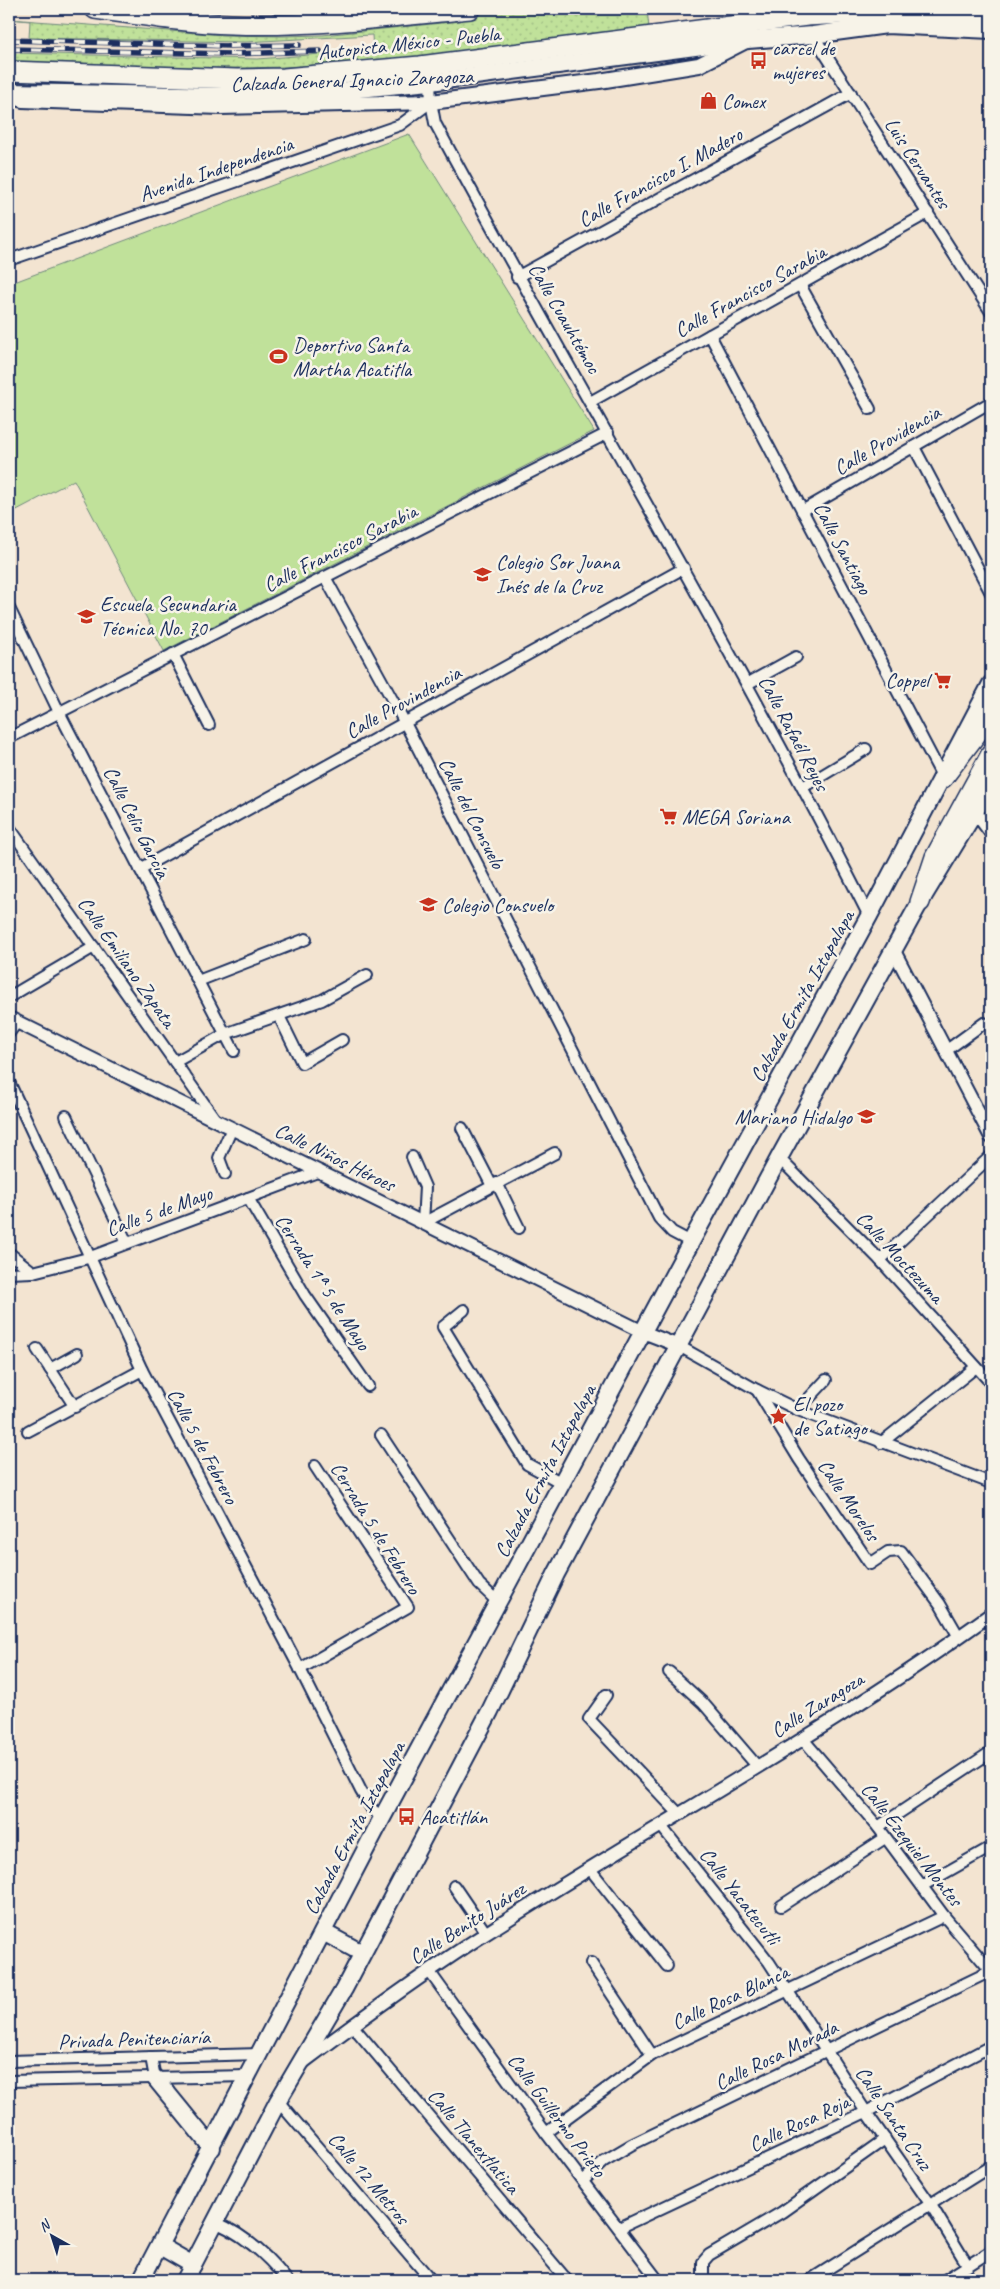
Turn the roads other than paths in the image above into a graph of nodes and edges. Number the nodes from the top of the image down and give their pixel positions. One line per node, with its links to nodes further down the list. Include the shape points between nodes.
1 (95, 9): 2 (highway, Autopista México - Puebla, via 230,24 300,24)
2 (470, 9)
3 (991, 17): 7 (highway, Autopista México - Puebla, via 876,12 807,16 420,66 322,75 237,79)
4 (991, 30): 5 (main road, Calzada General Ignacio Zaragoza, via 887,25)
5 (813, 35): 6 (main road, Calzada General Ignacio Zaragoza); 10 (street, Luis Cervantes)
6 (748, 40): 8 (main road, Calzada General Ignacio Zaragoza); 12 (main road, Calzada General Ignacio Zaragoza, via 699,65)
7 (9, 71)
8 (430, 82): 9 (main road, Calzada General Ignacio Zaragoza, via 318,93 236,96); 12 (street, Calle Cuauhtémoc)
9 (9, 92)
10 (851, 93): 13 (street, Luis Cervantes); 15 (street, Calle Francisco I. Madero)
11 (9, 100): 12 (main road, Calzada General Ignacio Zaragoza, via 221,106)
12 (430, 102): 14 (street, Avenida Independencia, via 400,125); 15 (street, Calle Cuauhtémoc, via 435,123)
13 (928, 213): 16 (street, Calle Francisco Sarabia); 17 (street, Luis Cervantes)
14 (9, 260)
15 (518, 276): 19 (street, Calle Cuauhtémoc)
16 (800, 285): 18 (street, Calle Francisco Sarabia); 21 (street)
17 (991, 312)
18 (710, 335): 19 (street, Calle Francisco Sarabia); 24 (street, Calle Santiago)
19 (590, 402): 22 (street, Calle Cuauhtémoc)
20 (991, 402): 23 (street, Calle Providencia)
21 (870, 408)
22 (608, 433): 25 (street, Calle Cuauhtémoc); 26 (street, Calle Francisco Sarabia)
23 (914, 447): 24 (street, Calle Providencia); 27 (street)
24 (802, 511): 40 (street, Calle Santiago)
25 (684, 568): 31 (street, Calle Rafaél Reyes); 35 (street, Calle Provindencia)
26 (325, 577): 29 (street, Calle Francisco Sarabia); 35 (street, Calle del Consuelo)
27 (991, 593)
28 (9, 608): 33 (street, Calle Celio García)
29 (173, 654): 33 (street, Calle Francisco Sarabia); 36 (street)
30 (796, 657): 31 (street)
31 (747, 684): 42 (street, Calle Rafaél Reyes)
32 (991, 684): 40 (main road, Calzada Ermita Iztapalapa)
33 (59, 712): 37 (street, Calle Francisco Sarabia); 46 (street, Calle Celio García)
34 (991, 715): 40 (highway)
35 (405, 723): 46 (street, Calle Provindencia); 80 (street, Calle del Consuelo, via 659,1218 672,1232)
36 (209, 725)
37 (9, 738)
38 (866, 749): 42 (street)
39 (991, 754): 47 (highway, via 935,857)
40 (943, 778): 48 (main road, Calzada Ermita Iztapalapa)
41 (991, 785): 43 (main road)
42 (803, 787): 48 (street, Calle Rafaél Reyes)
43 (976, 813): 45 (street); 47 (main road)
44 (9, 827): 50 (street, Calle Emiliano Zapata)
45 (991, 832)
46 (140, 869): 53 (street, Calle Celio García)
47 (920, 902): 51 (main road)
48 (869, 916): 80 (main road, Calzada Ermita Iztapalapa)
49 (306, 939): 53 (street)
50 (94, 947): 54 (street); 63 (street, Calle Emiliano Zapata)
51 (894, 949): 61 (street); 73 (main road)
52 (367, 975): 55 (street, via 322,1000)
53 (198, 981): 59 (street, Calle Celio García)
54 (9, 998)
55 (279, 1016): 59 (street); 60 (street, via 302,1064)
56 (13, 1020): 58 (street); 66 (street, Calle Niños Héroes)
57 (984, 1023): 61 (street)
58 (9, 1033)
59 (225, 1034): 62 (street, Calle Celio García); 63 (street)
60 (342, 1040)
61 (947, 1050): 69 (street)
62 (234, 1051)
63 (175, 1062): 66 (street, Calle Emiliano Zapata)
64 (9, 1082): 83 (street, Calle 5 de Febrero)
65 (66, 1116): 81 (street)
66 (215, 1119): 67 (street, Calle Niños Héroes)
67 (232, 1128): 74 (street, Calle Niños Héroes); 75 (street, via 219,1158)
68 (462, 1128): 76 (street)
69 (991, 1137)
70 (555, 1152): 76 (street)
71 (991, 1156): 84 (street)
72 (412, 1157): 78 (street, via 424,1187)
73 (779, 1158): 84 (street, Calle Moctezuma); 89 (main road)
74 (320, 1171): 77 (street, Calle 5 de Mayo); 78 (street, Calle Niños Héroes)
75 (225, 1174)
76 (494, 1185): 78 (street); 79 (street)
77 (248, 1198): 81 (street, Calle 5 de Mayo); 97 (street, Cerrada 1ª 5 de Mayo, via 305,1295)
78 (423, 1223): 88 (street, Calle Niños Héroes)
79 (519, 1228)
80 (691, 1242): 88 (main road, Calzada Ermita Iztapalapa)
81 (126, 1243): 83 (street, Calle 5 de Mayo)
82 (9, 1252): 85 (street)
83 (88, 1258): 85 (street, Calle 5 de Mayo); 94 (street, Calle 5 de Febrero)
84 (880, 1260): 92 (street, Calle Moctezuma)
85 (33, 1272): 86 (street, Calle 5 de Mayo)
86 (9, 1273)
87 (464, 1310): 105 (street, via 443,1327 527,1464)
88 (643, 1332): 89 (street, Calle Niños Héroes); 105 (main road, Calzada Ermita Iztapalapa)
89 (679, 1346): 98 (street); 129 (main road, via 556,1574 490,1710)
90 (38, 1349): 93 (street)
91 (77, 1354): 93 (street)
92 (976, 1367): 96 (street, Calle Moctezuma); 103 (street)
93 (50, 1369): 99 (street)
94 (142, 1370): 99 (street); 110 (street, Calle 5 de Febrero)
95 (826, 1380): 100 (street)
96 (991, 1383)
97 (368, 1386)
98 (757, 1390): 100 (street); 109 (street, Calle Morelos, via 870,1564 888,1552 901,1551 940,1604)
99 (75, 1407): 101 (street)
100 (798, 1410): 103 (street)
101 (28, 1431)
102 (381, 1434): 107 (street, via 479,1584)
103 (881, 1443): 106 (street)
104 (315, 1466): 110 (street, Cerrada 5 de Febrero, via 408,1607)
105 (562, 1483): 107 (main road, Calzada Ermita Iztapalapa)
106 (991, 1483)
107 (499, 1604): 117 (main road, Calzada Ermita Iztapalapa)
108 (991, 1614): 109 (street, Calle Zaragoza)
109 (959, 1637): 113 (street, Calle Zaragoza)
110 (300, 1669): 117 (street, Calle 5 de Febrero, via 361,1791)
111 (669, 1672): 115 (street, via 703,1703)
112 (606, 1695): 116 (street, via 589,1718)
113 (803, 1739): 115 (street, Calle Zaragoza); 119 (street, Calle Ezequiel Montes)
114 (991, 1752): 119 (street)
115 (757, 1766): 116 (street, Calle Zaragoza)
116 (679, 1814): 118 (street, Calle Zaragoza)
117 (382, 1818): 127 (main road, Calzada Ermita Iztapalapa)
118 (661, 1826): 122 (street, Calle Benito Juárez); 134 (street, Calle Yacatecutli, via 769,1962)
119 (878, 1827): 120 (street, Calle Ezequiel Montes)
120 (885, 1838): 124 (street, Calle Ezequiel Montes); 125 (street)
121 (991, 1846): 124 (street)
122 (590, 1869): 128 (street, Calle Benito Juárez); 131 (street)
123 (454, 1886): 128 (street)
124 (922, 1886): 126 (street, Calle Ezequiel Montes)
125 (781, 1906)
126 (944, 1916): 133 (street, Calle Ezequiel Montes); 134 (street, Calle Rosa Blanca)
127 (323, 1932): 129 (main road); 138 (main road, Calzada Ermita Iztapalapa)
128 (486, 1933): 132 (street, Calle Benito Juárez)
129 (362, 1953): 142 (main road)
130 (592, 1963): 139 (street)
131 (667, 1966)
132 (429, 1971): 135 (street, Calle Benito Juárez); 148 (street, Calle Guillermo Prieto)
133 (991, 1971): 137 (street, Calle Rosa Morada)
134 (788, 1991): 137 (street, Calle Santa Cruz); 139 (street, Calle Rosa Blanca)
135 (352, 2025): 142 (street, Calle Benito Juárez); 164 (street, Calle Tlanextlatica)
136 (991, 2046): 147 (street, Calle Rosa Roja)
137 (826, 2052): 147 (street, Calle Santa Cruz); 152 (street, Calle Rosa Morada, via 631,2145 604,2161)
138 (260, 2054): 140 (street, Privada Penitenciaría); 143 (main road, Calzada Ermita Iztapalapa)
139 (652, 2056): 148 (street, Calle Rosa Blanca)
140 (151, 2057): 141 (street, Privada Penitenciaría); 144 (street)
141 (9, 2061)
142 (300, 2064): 146 (main road)
143 (248, 2076): 144 (street, Privada Penitenciaría); 150 (main road, Calzada Ermita Iztapalapa)
144 (155, 2078): 145 (street, Privada Penitenciaría); 150 (main road)
145 (9, 2081)
146 (278, 2101): 154 (main road); 163 (street, Calle 12 Metros)
147 (866, 2112): 149 (street, Calle Santa Cruz); 155 (street, Calle Rosa Roja)
148 (546, 2133): 152 (street, Calle Guillermo Prieto)
149 (885, 2139): 153 (street, Calle Santa Cruz); 166 (street, via 782,2212 709,2255 703,2262)
150 (212, 2148): 156 (main road, Calzada Ermita Iztapalapa)
151 (991, 2166): 153 (street)
152 (583, 2181): 155 (street, Calle Guillermo Prieto)
153 (931, 2205): 159 (street, Calle Santa Cruz); 167 (street)
154 (215, 2222): 158 (main road); 162 (street, via 253,2244)
155 (619, 2228): 165 (street, Calle Guillermo Prieto)
156 (160, 2246): 158 (main road); 160 (main road, Calzada Ermita Iztapalapa)
157 (990, 2255): 159 (street)
158 (193, 2265): 161 (main road)
159 (968, 2266): 168 (street)
160 (141, 2280)
161 (185, 2280)
162 (287, 2280)
163 (431, 2280)
164 (567, 2280)
165 (658, 2280)
166 (703, 2280)
167 (810, 2280)
168 (945, 2280)

